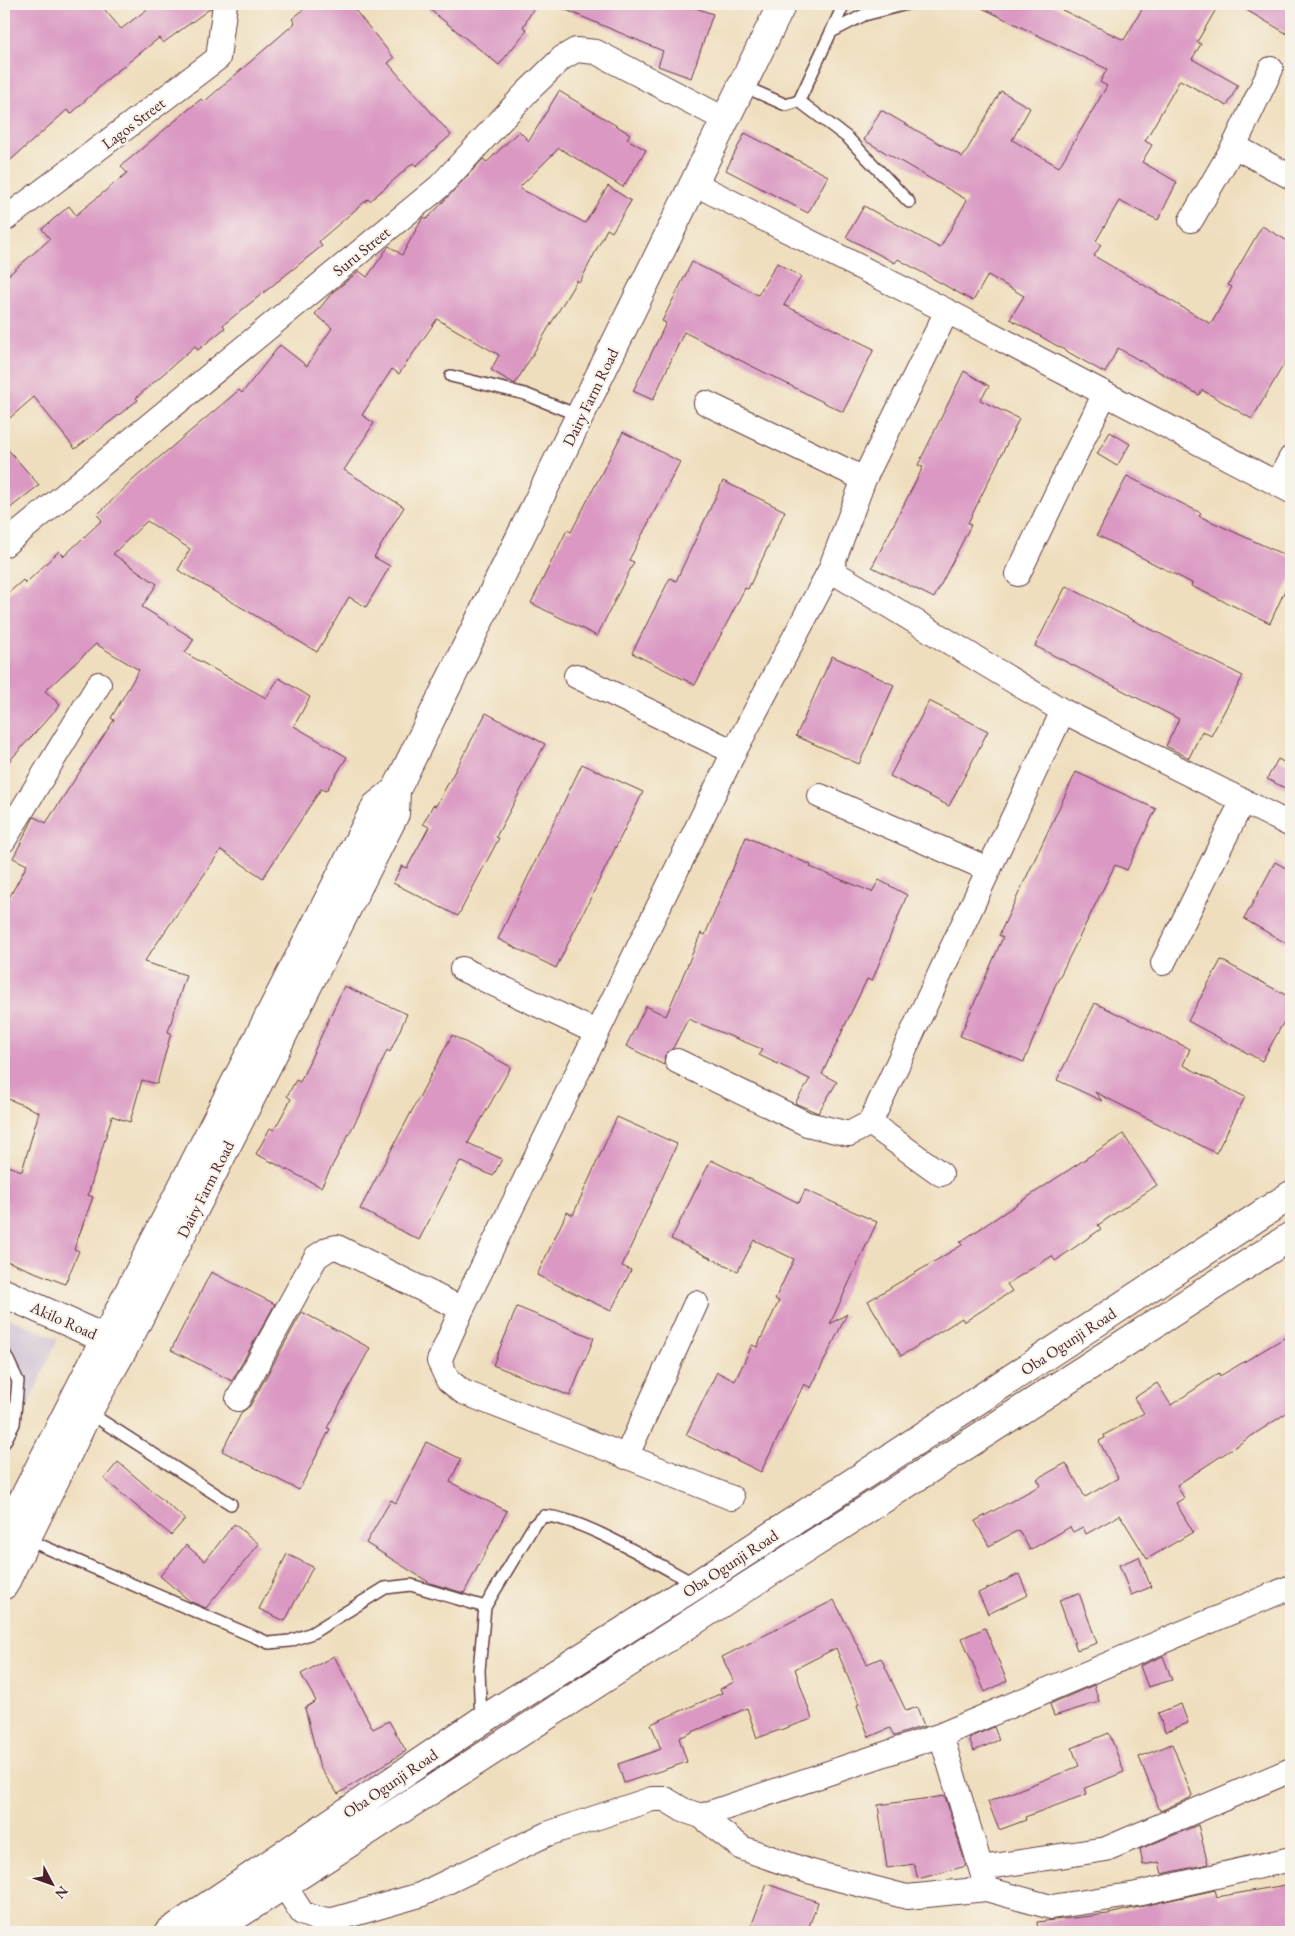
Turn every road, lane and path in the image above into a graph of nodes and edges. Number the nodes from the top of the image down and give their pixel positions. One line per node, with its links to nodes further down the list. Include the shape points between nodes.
1 (225, 4): 14 (street, Lagos Street, via 218,58)
2 (782, 4): 7 (main road, Dairy Farm Road)
3 (844, 4): 5 (lane)
4 (907, 4): 5 (lane, via 864,15)
5 (831, 32): 8 (lane)
6 (1270, 69): 10 (street)
7 (743, 86): 8 (lane, via 786,105); 9 (main road, Dairy Farm Road)
8 (799, 101): 13 (lane, via 848,138)
9 (726, 120): 12 (main road, Dairy Farm Road); 24 (street, Suru Street, via 596,52 576,50 562,58 440,186)
10 (1234, 146): 11 (street); 15 (street)
11 (1291, 177)
12 (694, 184): 16 (street); 20 (main road, Dairy Farm Road)
13 (909, 202)
14 (4, 220)
15 (1191, 220)
16 (947, 312): 18 (street); 22 (street)
17 (452, 376): 20 (lane, via 525,394)
18 (1104, 395): 23 (street); 26 (street)
19 (706, 402): 22 (street)
20 (580, 416): 47 (main road, Dairy Farm Road, via 396,790 395,814)
21 (1291, 458): 23 (street)
22 (864, 479): 25 (street)
23 (1284, 488)
24 (4, 545)
25 (830, 570): 29 (street); 30 (street)
26 (1018, 574)
27 (576, 676): 30 (street)
28 (99, 684): 34 (street)
29 (1063, 711): 32 (street); 35 (street)
30 (734, 752): 38 (street)
31 (820, 796): 35 (street)
32 (1243, 800): 33 (street); 36 (street)
33 (1291, 825)
34 (4, 840)
35 (988, 869): 40 (street)
36 (1163, 963)
37 (462, 969): 38 (street)
38 (596, 1032): 46 (street)
39 (677, 1060): 40 (street, via 807,1124 849,1134)
40 (870, 1123): 41 (street)
41 (941, 1174)
42 (1291, 1195): 56 (main road, Oba Ogunji Road)
43 (1291, 1236): 57 (main road, Oba Ogunji Road)
44 (4, 1293): 47 (main road, Akilo Road)
45 (696, 1303): 52 (street)
46 (462, 1309): 49 (street, via 337,1247 328,1249 316,1257); 52 (street, via 439,1361 448,1380 463,1392)
47 (115, 1343): 50 (main road, Dairy Farm Road); 55 (main road, Dairy Farm Road)
48 (4, 1352): 51 (lane, via 18,1381 14,1424)
49 (238, 1399)
50 (88, 1412): 54 (lane); 55 (main road, Dairy Farm Road)
51 (4, 1443)
52 (626, 1457): 53 (street)
53 (732, 1498)
54 (231, 1504)
55 (15, 1538): 58 (main road, Dairy Farm Road); 61 (lane, via 269,1643 290,1641 312,1633 385,1588 410,1585)
56 (764, 1540): 57 (main road); 59 (main road, Oba Ogunji Road)
57 (780, 1565): 67 (main road, Oba Ogunji Road)
58 (4, 1584)
59 (696, 1585): 61 (lane, via 601,1535 556,1517 544,1516 534,1525); 62 (main road, Oba Ogunji Road)
60 (1291, 1588): 63 (street)
61 (486, 1607): 62 (lane, via 479,1670)
62 (481, 1721): 67 (main road, Oba Ogunji Road)
63 (941, 1735): 65 (street); 68 (street)
64 (1291, 1770): 68 (street, via 1106,1849)
65 (701, 1816): 67 (street, via 682,1810 666,1799 652,1799 547,1834 420,1895 333,1920 317,1919 302,1913); 68 (street, via 742,1848 808,1871 907,1897)
66 (1291, 1859): 68 (street, via 1137,1894 1052,1907)
67 (278, 1875): 69 (main road, Oba Ogunji Road); 70 (main road, Oba Ogunji Road)
68 (984, 1878)
69 (223, 1927)
70 (169, 1932)

